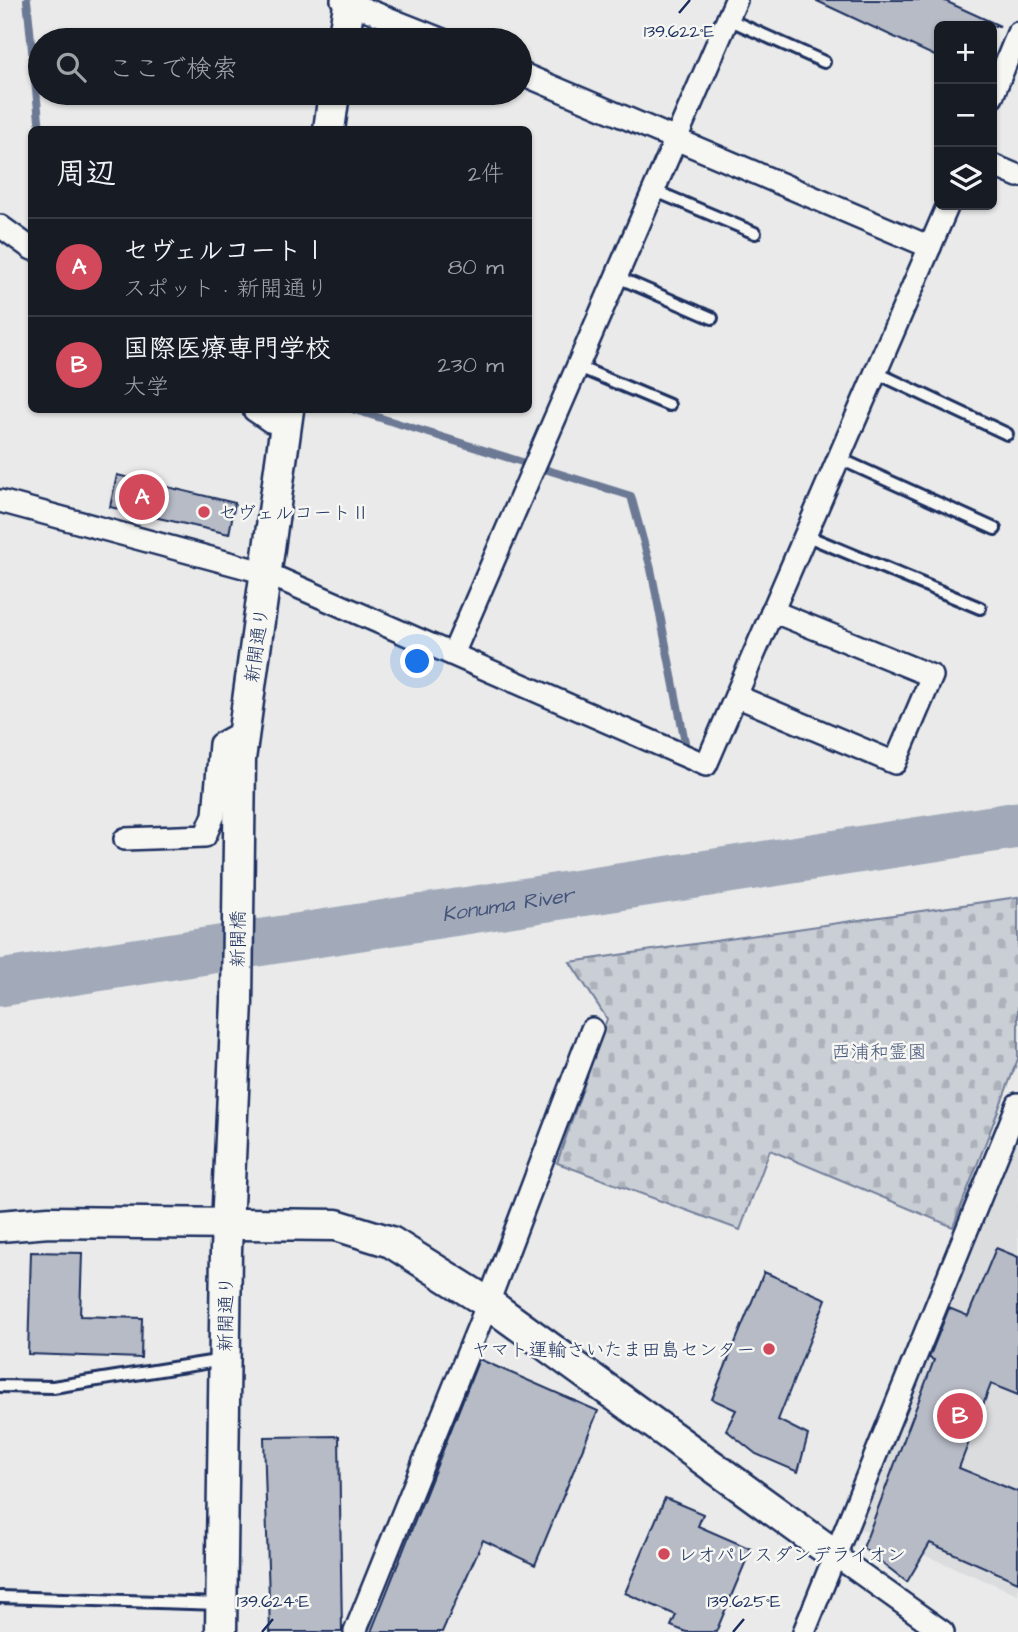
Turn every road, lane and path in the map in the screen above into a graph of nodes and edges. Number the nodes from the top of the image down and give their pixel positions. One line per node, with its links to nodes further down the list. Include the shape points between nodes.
1 (347, 0): 3 (street); 4 (street)
2 (732, 9): 6 (lane); 12 (street)
3 (344, 28)
4 (414, 28)
5 (1018, 33): 7 (street)
6 (824, 62)
7 (1011, 71): 9 (street)
8 (532, 78): 12 (street)
9 (997, 90)
10 (332, 105): 11 (street)
11 (330, 126)
12 (675, 138): 15 (street); 20 (street)
13 (997, 167): 14 (street)
14 (1018, 176)
15 (653, 190): 18 (lane); 21 (street)
16 (946, 210): 20 (street)
17 (0, 226): 19 (street)
18 (755, 233)
19 (28, 246)
20 (930, 247): 24 (street)
21 (615, 276): 22 (lane); 23 (street)
22 (712, 318)
23 (576, 366): 25 (lane); 36 (street)
24 (876, 372): 28 (lane); 29 (street)
25 (668, 405)
26 (258, 413): 27 (street, via 270,421)
27 (287, 417): 33 (street, 新開通り)
28 (1007, 434)
29 (838, 458): 31 (lane); 32 (street)
30 (0, 501): 33 (street)
31 (995, 529)
32 (805, 535): 34 (lane); 35 (street)
33 (266, 573): 36 (street); 38 (street, 新開通り)
34 (980, 608)
35 (772, 611): 37 (street); 37 (street, via 932,676 895,763)
36 (453, 654): 37 (street, via 706,765)
37 (736, 696)
38 (244, 731): 39 (street, via 220,744 214,815 205,836); 40 (street, 新開通り)
39 (125, 839)
40 (237, 881): 41 (street, 新開橋)
41 (237, 997): 45 (street, 新開通り)
42 (592, 1029): 46 (street)
43 (1018, 1104): 49 (street)
44 (0, 1226): 45 (street)
45 (227, 1226): 46 (street, via 336,1225 391,1242); 47 (street, 新開通り)
46 (488, 1303): 49 (street); 52 (street)
47 (225, 1360): 48 (lane, via 53,1387); 51 (street, 新開通り)
48 (0, 1386)
49 (835, 1555): 53 (street); 54 (street)
50 (0, 1597): 51 (lane)
51 (222, 1618)
52 (355, 1632)
53 (804, 1632)
54 (943, 1632)

